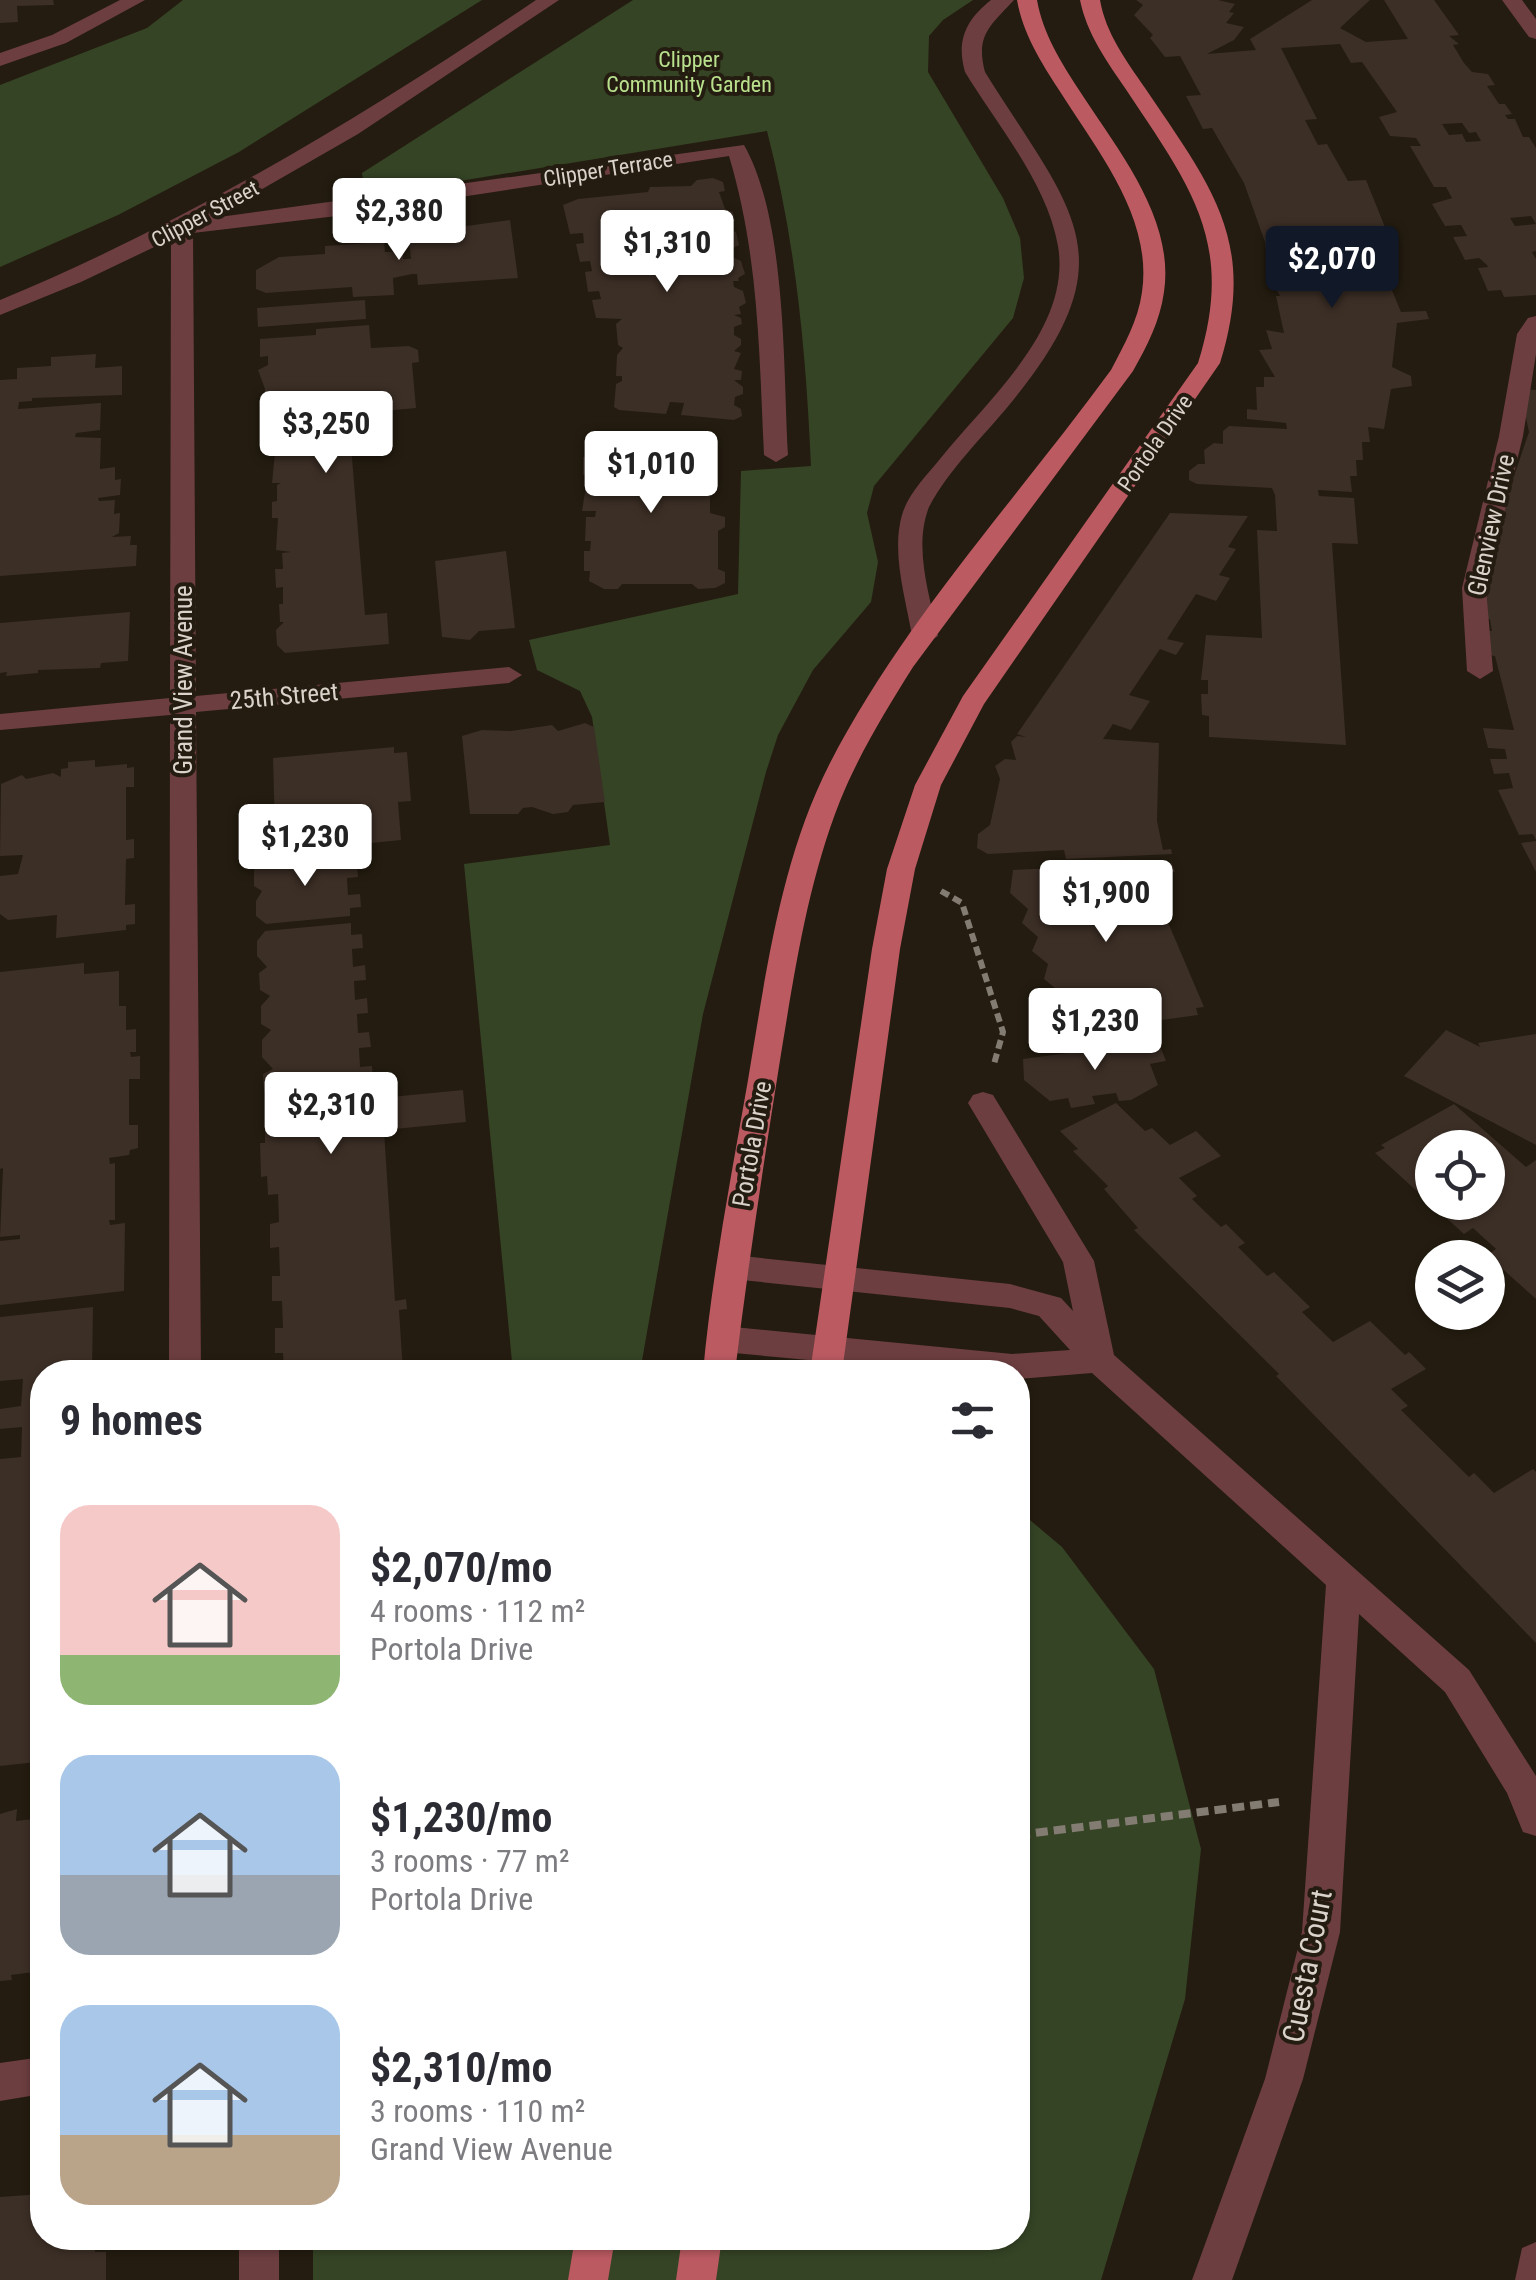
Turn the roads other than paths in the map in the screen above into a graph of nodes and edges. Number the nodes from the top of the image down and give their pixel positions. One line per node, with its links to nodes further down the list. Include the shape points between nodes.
1 (135, 0): 8 (street)
2 (549, 0): 9 (street, Clipper Street)
3 (1004, 0): 13 (street, via 974,26 970,56 1049,196 1068,242 1069,291 1046,340 914,515)
4 (1028, 0): 13 (main road, Portola Drive, via 1042,45 1141,210 1155,254 1154,302 1137,348 1113,383)
5 (1090, 0): 20 (main road, Portola Drive, via 1103,40 1195,180 1218,229 1227,282 1224,322 1194,388 964,716 928,785 901,869 886,949)
6 (1512, 0): 7 (street)
7 (1536, 33)
8 (0, 60)
9 (182, 228): 10 (street, Clipper Street); 12 (street, Clipper Terrace, via 737,149 757,214 766,276); 16 (street, Grand View Avenue)
10 (0, 308)
11 (1536, 323): 14 (street, Glenview Drive, via 1528,334 1511,436 1477,568 1473,610)
12 (776, 455)
13 (924, 636): 19 (main road, Portola Drive, via 842,767 807,858)
14 (1480, 671)
15 (508, 675): 16 (street, 25th Street)
16 (184, 705): 17 (street, 25th Street); 22 (street, Grand View Avenue)
17 (0, 722)
18 (983, 1104): 26 (street, via 1078,1261)
19 (732, 1266): 20 (street); 21 (main road, Portola Drive)
20 (839, 1278): 25 (main road, Portola Drive); 26 (street, via 1010,1296 1050,1307)
21 (723, 1339): 23 (main road, Portola Drive); 24 (street)
22 (185, 1360)
23 (720, 1360)
24 (823, 1360)
25 (828, 1360)
26 (1099, 1360): 27 (street); 28 (street)
27 (1030, 1366)
28 (1344, 1578): 29 (street, via 1457,1681 1522,1784); 39 (street, Cuesta Court, via 1320,1932 1272,2116)
29 (1536, 1820)
30 (30, 2078): 31 (street)
31 (0, 2082)
32 (258, 2250): 36 (street)
33 (593, 2250): 37 (main road)
34 (700, 2250): 38 (main road)
35 (1536, 2262): 40 (street)
36 (259, 2280)
37 (588, 2280)
38 (696, 2280)
39 (1212, 2280)
40 (1535, 2280)

